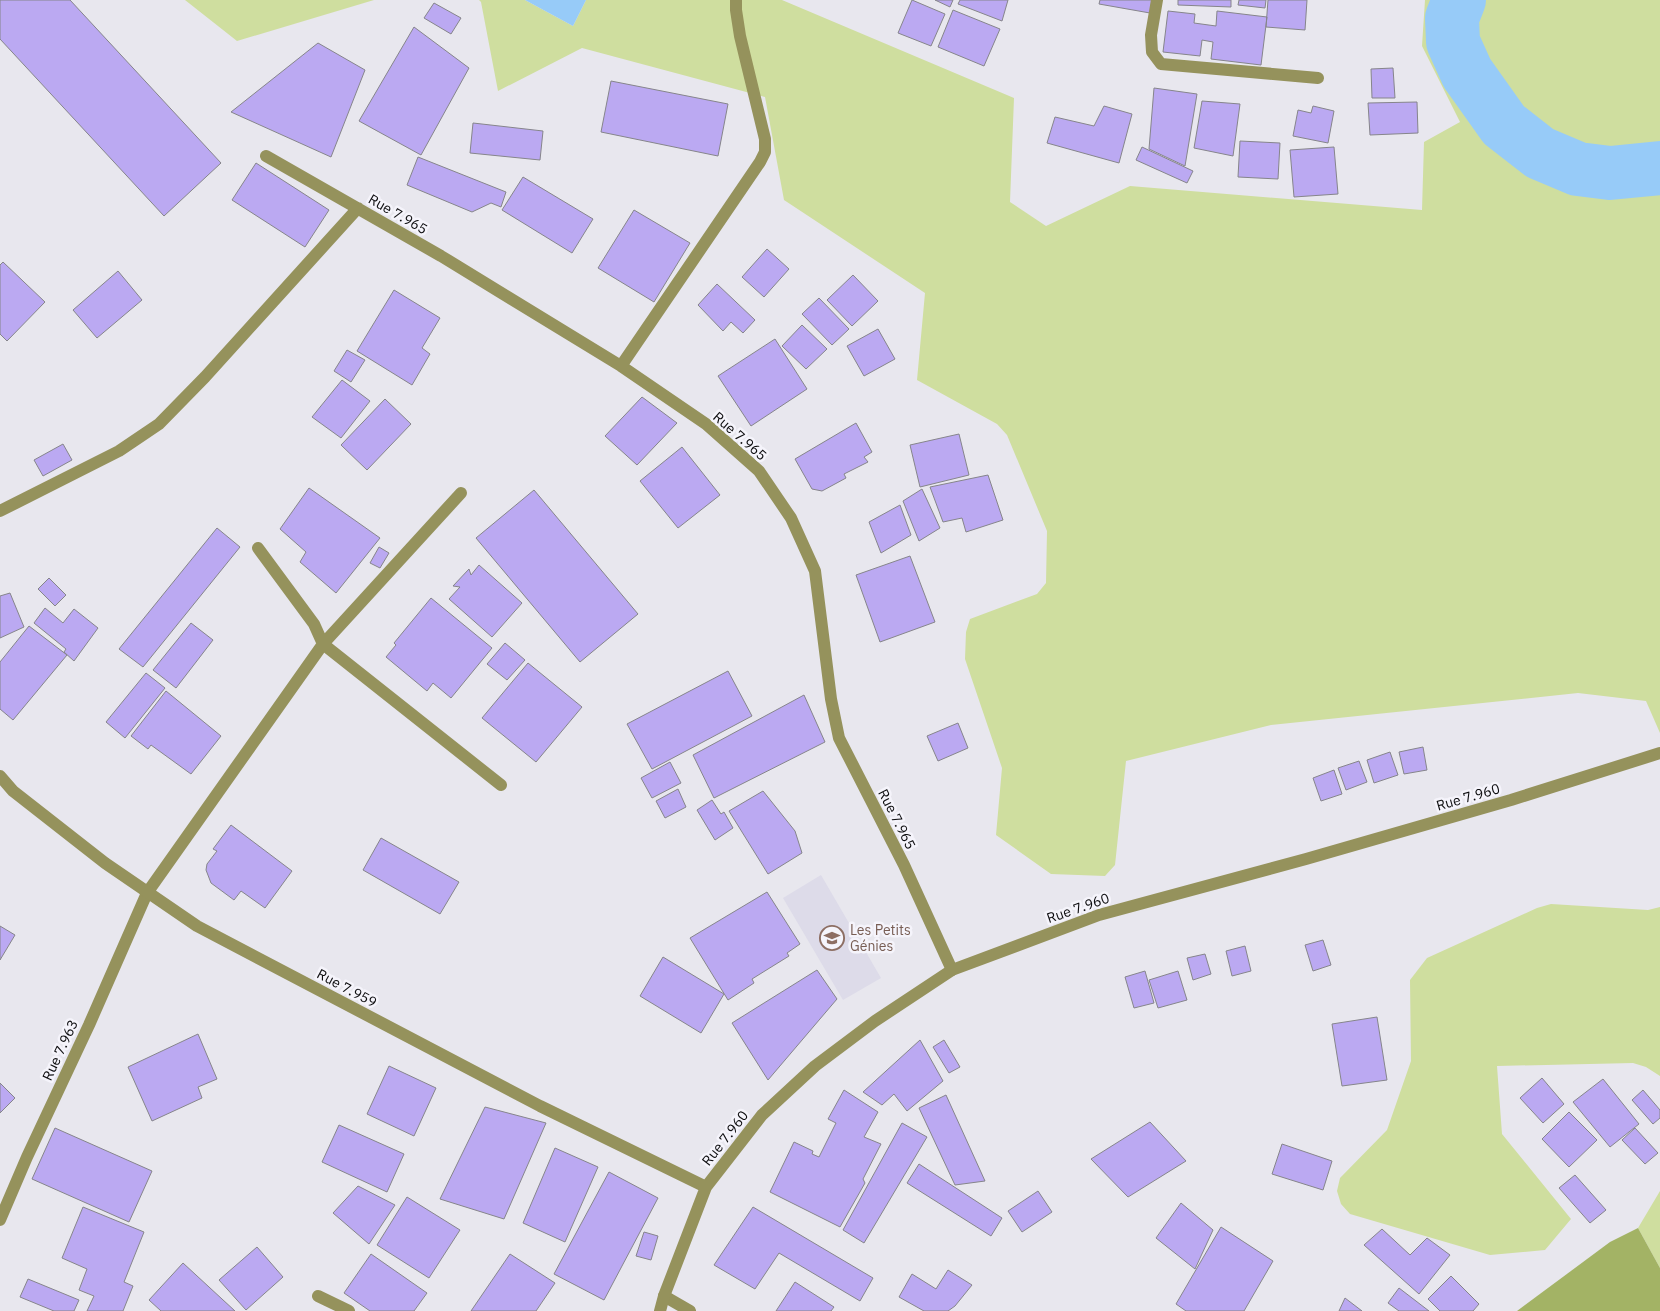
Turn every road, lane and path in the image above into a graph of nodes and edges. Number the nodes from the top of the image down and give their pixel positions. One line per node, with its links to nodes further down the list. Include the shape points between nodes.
1 (736, 0): 6 (street, via 740,36 765,139 764,152)
2 (1157, 0): 3 (street, via 1151,35 1152,52 1161,64)
3 (1318, 78)
4 (266, 156): 5 (street, Rue 7.965)
5 (358, 208): 6 (street, Rue 7.965); 8 (street, via 159,424 119,451)
6 (621, 366): 15 (street, Rue 7.965, via 706,424 759,471 791,518 816,571 830,699 839,738 904,864)
7 (461, 493): 10 (street, Rue 7.963)
8 (0, 511)
9 (258, 548): 10 (street, via 304,609)
10 (323, 644): 13 (street); 14 (street, Rue 7.963)
11 (1660, 753): 15 (street, Rue 7.960, via 1511,800 1099,915)
12 (0, 776): 14 (street, Rue 7.959, via 13,791)
13 (501, 785)
14 (147, 893): 16 (street, Rue 7.959, via 197,926 258,959 531,1102); 17 (street, Rue 7.963)
15 (952, 970): 16 (street, Rue 7.960, via 815,1066 762,1115)
16 (706, 1187): 19 (street, Rue 7.960)
17 (0, 1220)
18 (318, 1296): 20 (street)
19 (664, 1296): 21 (street, Rue 7.960); 22 (street)
20 (349, 1311)
21 (660, 1311)
22 (690, 1311)

